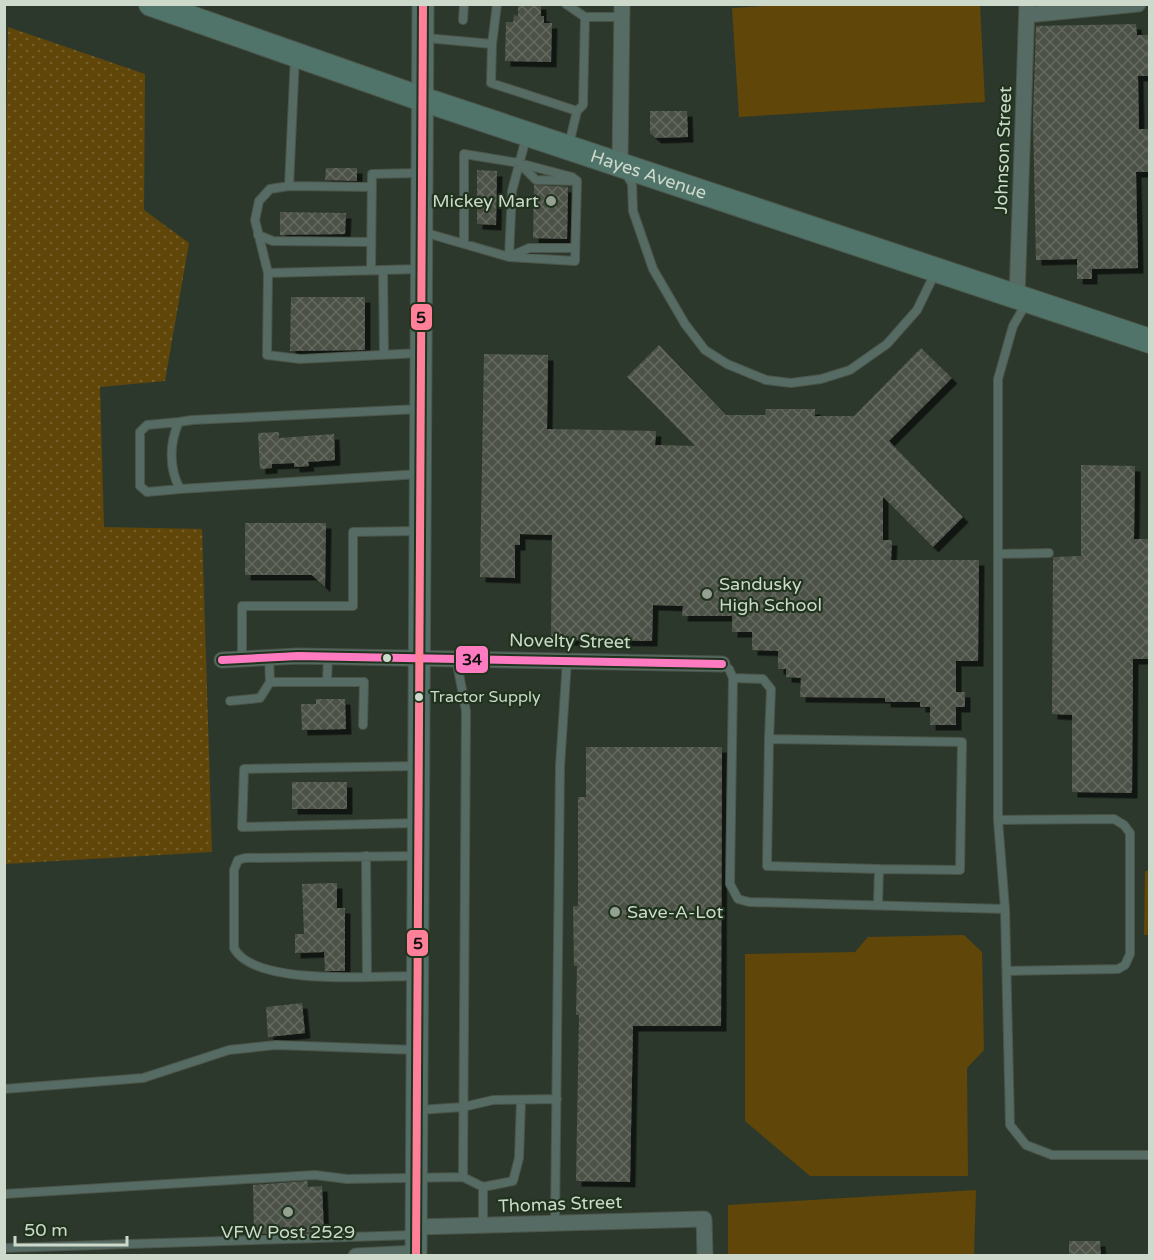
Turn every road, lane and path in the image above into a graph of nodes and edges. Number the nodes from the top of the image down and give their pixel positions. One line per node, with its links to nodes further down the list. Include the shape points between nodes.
1 (151, 4): 13 (main road, Hayes Avenue)
2 (423, 4): 11 (main road)
3 (464, 4): 10 (lane)
4 (497, 4): 12 (lane)
5 (566, 4): 9 (lane)
6 (1138, 4): 7 (street)
7 (1027, 10): 34 (street, Johnson Street)
8 (622, 11): 9 (lane); 19 (street)
9 (585, 17): 15 (lane, via 583,105)
10 (464, 20)
11 (422, 38): 12 (lane); 14 (main road)
12 (492, 44): 15 (lane, via 491,83)
13 (295, 55): 14 (main road, Hayes Avenue); 21 (lane)
14 (422, 99): 16 (main road, Hayes Avenue); 20 (main road)
15 (577, 111): 17 (lane)
16 (527, 134): 17 (main road, Hayes Avenue); 18 (lane)
17 (569, 147): 19 (main road, Hayes Avenue)
18 (519, 163): 26 (lane, via 464,154); 27 (lane, via 573,177 577,182); 28 (lane, via 512,191)
19 (620, 164): 32 (main road, Hayes Avenue); 32 (lane, via 632,184 633,211 653,268 685,324 705,350 766,380 791,383 850,370 887,344 917,310)
20 (422, 173): 22 (lane, via 372,174); 23 (main road)
21 (289, 186): 22 (lane); 24 (lane, via 270,189 259,201 255,220)
22 (372, 187): 25 (lane)
23 (422, 231): 26 (lane); 29 (main road)
24 (258, 235): 25 (lane, via 273,241); 33 (lane)
25 (371, 242): 30 (lane)
26 (464, 242): 28 (lane)
27 (575, 248): 28 (lane, via 529,248); 28 (lane, via 575,261)
28 (508, 257)
29 (421, 268): 31 (lane); 36 (main road)
30 (371, 270): 31 (lane); 33 (lane)
31 (383, 270): 37 (lane)
32 (938, 270): 34 (main road, Hayes Avenue)
33 (268, 273): 37 (lane, via 267,356 300,359)
34 (1022, 299): 35 (main road, Hayes Avenue); 44 (lane, via 998,379)
35 (1149, 341)
36 (421, 353): 37 (lane); 38 (main road)
37 (384, 355)
38 (420, 409): 39 (lane); 40 (main road)
39 (179, 422): 41 (lane, via 171,438 173,477); 41 (lane, via 147,425 140,432 140,486 147,492)
40 (420, 474): 41 (lane); 42 (main road)
41 (180, 489)
42 (419, 531): 47 (main road); 49 (lane, via 353,532 353,606 242,606)
43 (1049, 553): 44 (lane)
44 (998, 554): 60 (lane)
45 (327, 656): 46 (street, Novelty Street); 47 (street, Novelty Street); 55 (lane)
46 (269, 657): 49 (street, Novelty Street); 54 (lane)
47 (418, 657): 48 (street, Novelty Street); 59 (main road)
48 (456, 658): 51 (street, Novelty Street); 74 (lane, via 466,711)
49 (242, 659): 50 (street, Novelty Street)
50 (222, 660)
51 (567, 661): 52 (street, Novelty Street); 72 (lane, via 560,766)
52 (722, 664): 53 (lane)
53 (733, 678): 58 (lane, via 763,679 771,689); 65 (lane, via 730,884 738,899)
54 (270, 682): 55 (lane); 56 (lane, via 260,698)
55 (327, 682): 57 (lane, via 364,682)
56 (230, 701)
57 (363, 725)
58 (769, 739): 64 (lane, via 767,866); 64 (lane, via 962,742 960,870)
59 (418, 766): 61 (main road); 61 (lane, via 244,769 242,827)
60 (998, 820): 66 (lane); 67 (lane, via 1114,819 1130,833 1130,954 1125,965 1118,969)
61 (418, 823): 63 (main road)
62 (366, 856): 63 (lane); 68 (lane); 68 (lane, via 238,860 234,870 234,948 239,957 269,971 303,976)
63 (418, 856): 69 (main road)
64 (879, 869): 65 (lane)
65 (878, 904): 66 (lane)
66 (1005, 909): 67 (lane)
67 (1007, 971): 76 (lane, via 1010,1125 1026,1145 1052,1155)
68 (367, 976): 69 (lane)
69 (418, 976): 70 (main road)
70 (418, 1050): 71 (lane, via 276,1045 229,1050 143,1078); 75 (main road)
71 (4, 1089)
72 (557, 1099): 73 (lane); 81 (lane)
73 (521, 1100): 74 (lane, via 493,1100); 79 (lane, via 519,1158 513,1181)
74 (463, 1107): 75 (lane); 78 (lane)
75 (417, 1110): 77 (main road)
76 (1149, 1155)
77 (417, 1176): 78 (lane); 80 (lane, via 258,1178); 83 (main road)
78 (463, 1177): 79 (lane)
79 (483, 1187): 82 (lane)
80 (4, 1194)
81 (555, 1224): 82 (street, Thomas Street); 86 (street, Thomas Street, via 704,1219)
82 (483, 1226): 83 (street, Thomas Street)
83 (416, 1243): 84 (lane); 85 (street, Thomas Street)
84 (4, 1248)
85 (356, 1256)
86 (705, 1256)

